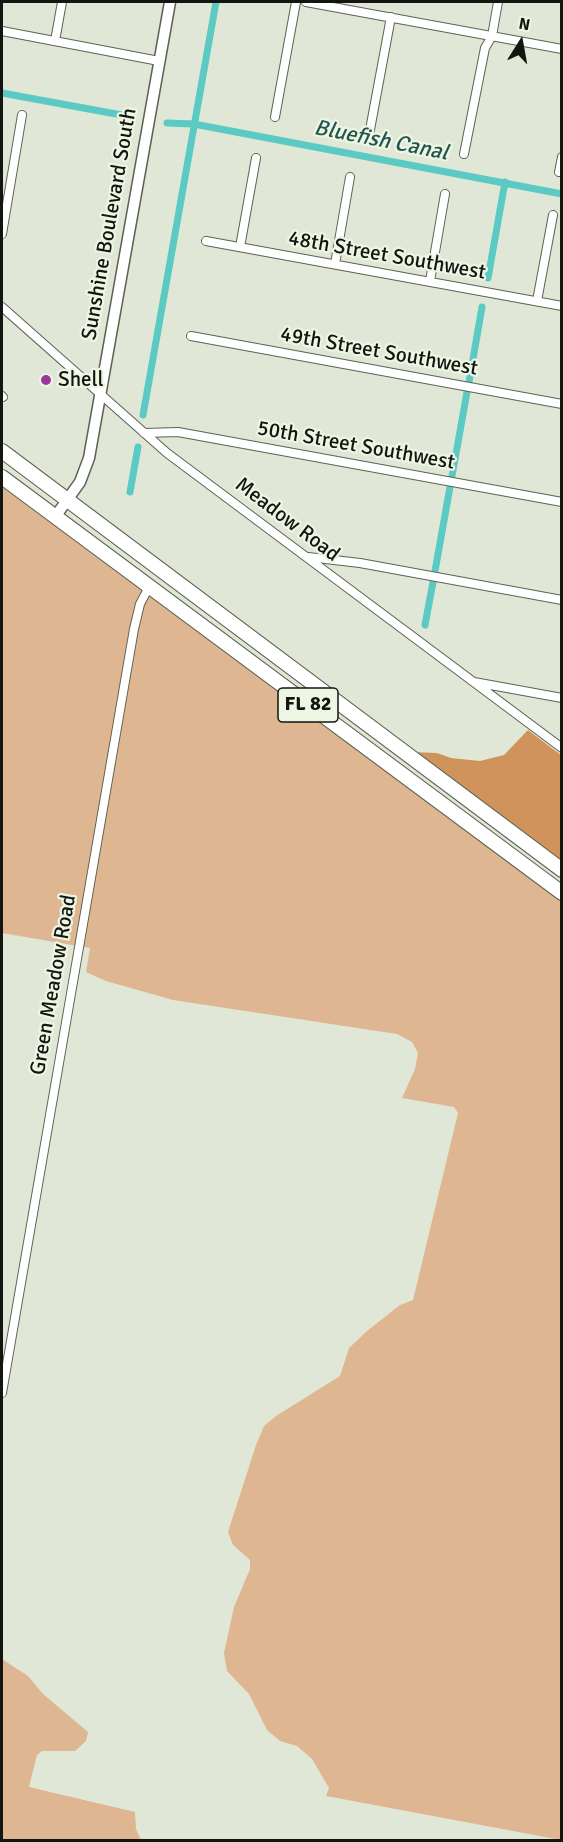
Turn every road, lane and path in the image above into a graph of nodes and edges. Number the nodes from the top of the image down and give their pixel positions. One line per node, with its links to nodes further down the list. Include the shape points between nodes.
1 (62, 2): 9 (street)
2 (170, 2): 11 (street, Sunshine Boulevard South)
3 (296, 2): 13 (street)
4 (306, 2): 6 (street)
5 (498, 2): 8 (street)
6 (391, 17): 8 (street); 14 (street)
7 (2, 31): 9 (street)
8 (492, 36): 10 (street); 15 (street, via 485,48)
9 (55, 41): 11 (street)
10 (561, 49)
11 (159, 61): 31 (street, Sunshine Boulevard South)
12 (22, 115): 22 (street)
13 (275, 117)
14 (369, 135)
15 (464, 154)
16 (561, 157): 18 (street)
17 (256, 158): 24 (street)
18 (559, 172)
19 (351, 177): 25 (street)
20 (445, 194): 26 (street)
21 (553, 215): 27 (street)
22 (2, 234)
23 (206, 241): 24 (street, 48th Street Southwest)
24 (240, 247): 25 (street, 48th Street Southwest)
25 (334, 264): 26 (street, 48th Street Southwest)
26 (430, 281): 27 (street, 48th Street Southwest)
27 (537, 301): 28 (street, 48th Street Southwest)
28 (561, 306)
29 (2, 307): 31 (street, Meadow Road)
30 (191, 336): 32 (street, 49th Street Southwest)
31 (100, 394): 33 (street, Meadow Road); 36 (street, Sunshine Boulevard South, via 86,466)
32 (561, 404)
33 (144, 433): 37 (street, 50th Street Southwest, via 178,432); 39 (street, Meadow Road)
34 (2, 451): 36 (highway, FL 82)
35 (2, 477): 38 (highway, FL 82)
36 (67, 500): 38 (street, Sunshine Boulevard South); 45 (highway, FL 82)
37 (561, 502)
38 (56, 517): 40 (highway, FL 82)
39 (307, 557): 41 (street); 42 (street, Meadow Road)
40 (149, 586): 46 (highway, FL 82); 47 (street, Green Meadow Road, via 134,628)
41 (561, 600)
42 (473, 682): 43 (street); 44 (street, Meadow Road)
43 (561, 698)
44 (561, 748)
45 (561, 870)
46 (561, 893)
47 (2, 1393)

